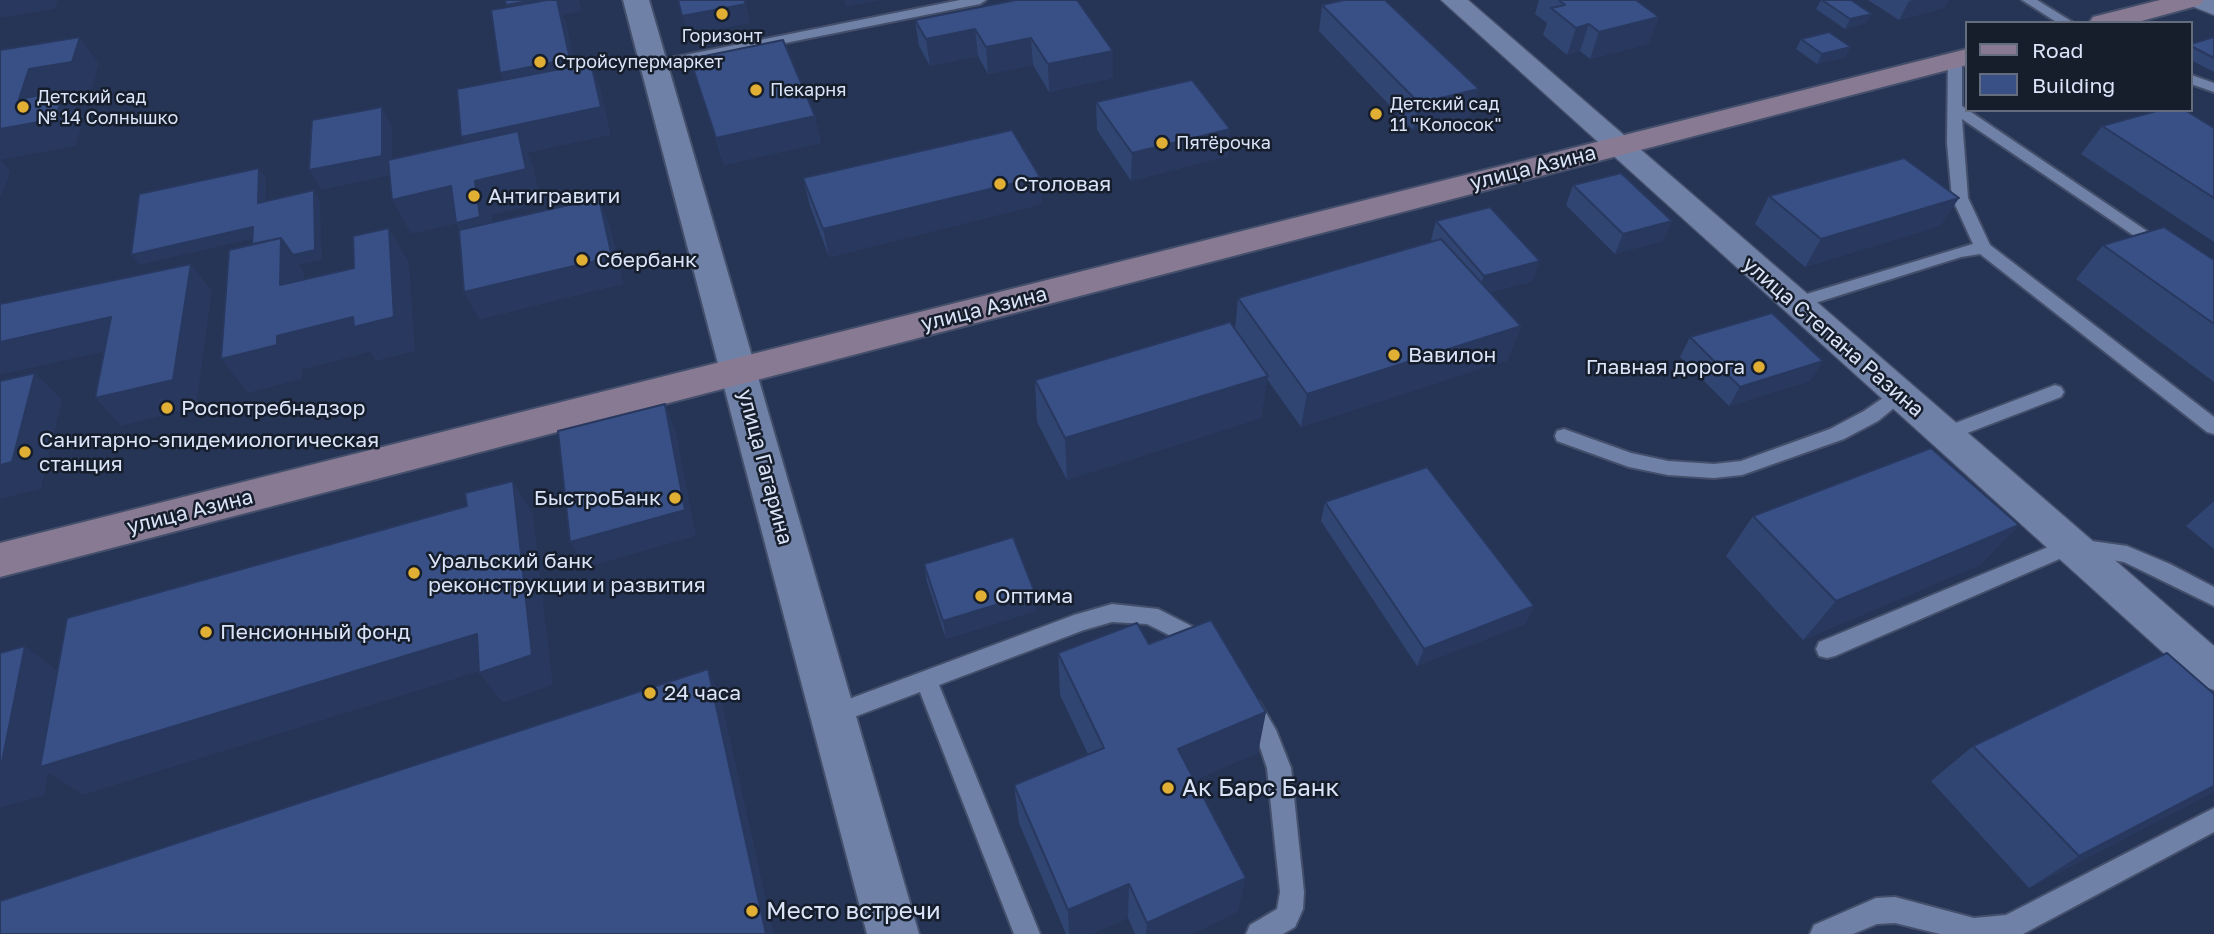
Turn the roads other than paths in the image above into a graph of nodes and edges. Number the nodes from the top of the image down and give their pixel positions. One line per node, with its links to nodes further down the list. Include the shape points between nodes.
1 (636, 0): 11 (street, улица Гагарина)
2 (980, 0): 11 (lane)
3 (1453, 0): 15 (street, улица Степана Разина)
4 (2028, 0): 8 (lane)
5 (2191, 0): 9 (main road)
6 (2198, 0): 7 (street)
7 (2214, 8)
8 (2065, 21)
9 (2110, 21)
10 (1961, 59): 14 (lane); 15 (main road, улица Азина)
11 (655, 65): 19 (street, улица Гагарина)
12 (2193, 80): 13 (lane)
13 (2214, 88)
14 (1954, 107): 16 (lane, via 1959,198); 17 (lane)
15 (1617, 146): 18 (street, улица Степана Разина); 19 (main road, улица Азина)
16 (1983, 248): 18 (lane, via 1959,251); 22 (lane)
17 (2181, 260)
18 (1796, 303): 21 (street, улица Степана Разина)
19 (739, 371): 26 (main road, улица Азина); 33 (street, улица Гагарина)
20 (2055, 392): 23 (lane)
21 (1899, 394): 23 (street, улица Степана Разина); 24 (lane, via 1849,428 1742,468 1668,468 1629,460)
22 (2214, 427)
23 (1944, 435): 25 (street, улица Степана Разина)
24 (1564, 436)
25 (2070, 545): 27 (lane, via 2127,554); 28 (lane); 30 (street, улица Степана Разина)
26 (0, 560)
27 (2214, 597)
28 (1828, 649)
29 (1222, 661): 31 (lane, via 1208,646 1150,615 1112,613)
30 (2214, 672)
31 (926, 680): 33 (lane); 36 (lane)
32 (1240, 690): 37 (lane, via 1268,737 1279,768 1292,892 1286,918)
33 (833, 715): 35 (street, улица Гагарина)
34 (2214, 819): 38 (lane, via 2008,928 1974,931 1895,910 1876,911)
35 (893, 934)
36 (1027, 934)
37 (1259, 934)
38 (1822, 934)

